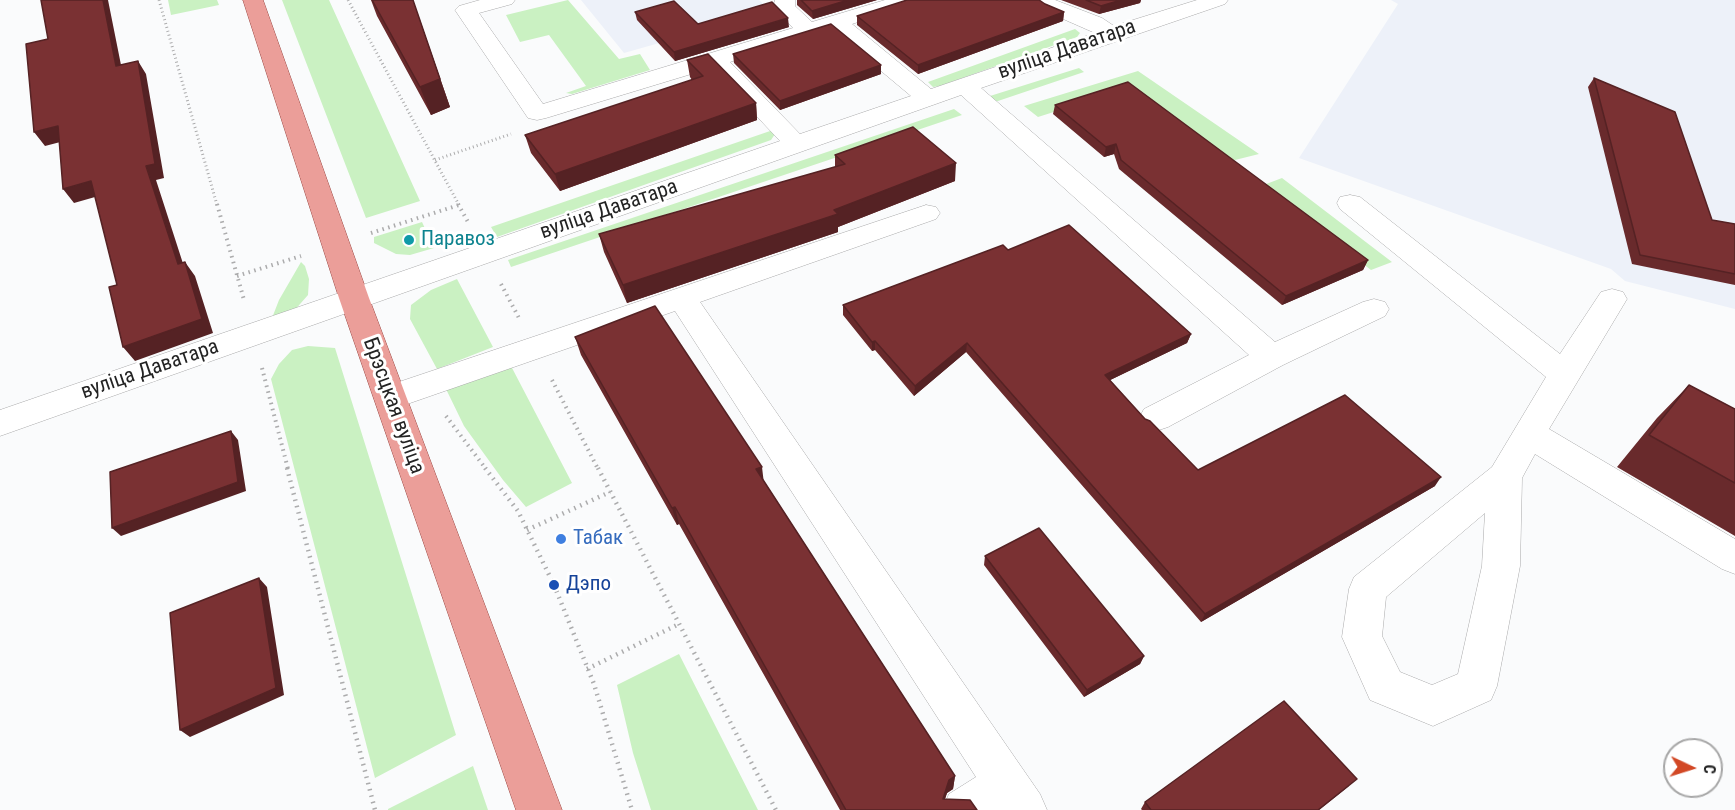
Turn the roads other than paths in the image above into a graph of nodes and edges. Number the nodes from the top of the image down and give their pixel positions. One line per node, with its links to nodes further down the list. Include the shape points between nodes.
1 (253, 0): 17 (main road, Брэсцкая вуліца)
2 (505, 0): 10 (street, via 466,10 537,113)
3 (785, 0): 8 (street, via 784,7)
4 (907, 0): 7 (street)
5 (1040, 0): 9 (street)
6 (1218, 0): 9 (street, вуліца Даватара)
7 (836, 22): 8 (street); 12 (street)
8 (808, 31): 10 (street)
9 (1112, 34): 11 (street, вуліца Даватара)
10 (715, 59): 13 (street)
11 (965, 86): 12 (street, вуліца Даватара); 20 (street)
12 (929, 99): 13 (street, вуліца Даватара)
13 (796, 144): 17 (street, вуліца Даватара)
14 (1350, 203): 21 (street)
15 (926, 213): 16 (street)
16 (681, 297): 22 (street); 28 (street)
17 (354, 298): 22 (main road, Брэсцкая вуліца); 24 (street, вуліца Даватара)
18 (1612, 299): 21 (street)
19 (1374, 309): 20 (street)
20 (1272, 357): 23 (street)
21 (1564, 374): 25 (street)
22 (390, 398): 29 (main road, Брэсцкая вуліца)
23 (1156, 418)
24 (0, 423)
25 (1528, 434): 26 (street); 27 (street)
26 (1504, 477): 26 (street, via 1368,589 1362,637 1385,686 1433,706 1476,687 1501,566)
27 (1735, 558)
28 (1015, 797): 30 (street)
29 (539, 810)
30 (965, 810)

